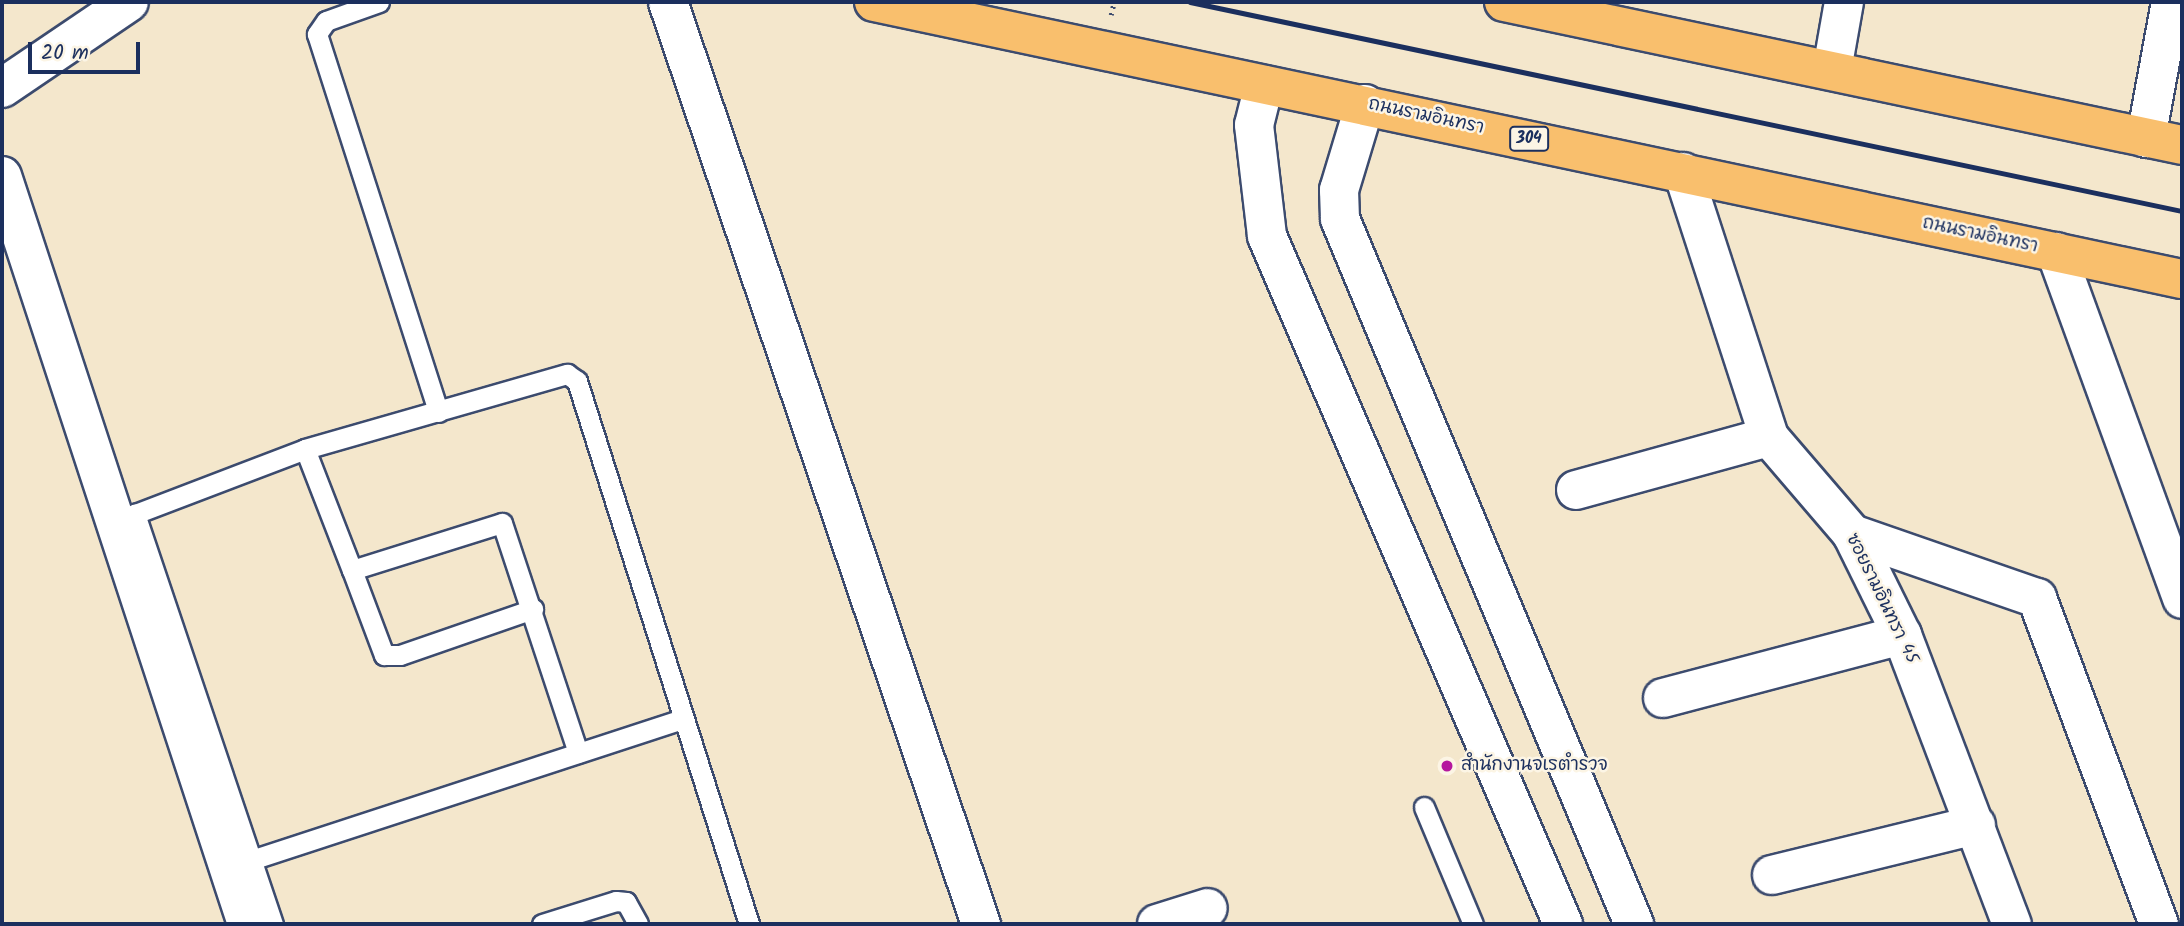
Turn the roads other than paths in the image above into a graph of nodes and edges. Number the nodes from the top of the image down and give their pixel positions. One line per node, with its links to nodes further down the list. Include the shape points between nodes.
1 (129, 2): 10 (street)
2 (379, 2): 17 (lane, via 326,21 317,34)
3 (668, 2): 40 (street)
4 (874, 2): 9 (main road, ถนนรามอินทรา / 304)
5 (1504, 2): 8 (main road)
6 (1844, 2): 8 (street)
7 (2171, 2): 12 (street)
8 (1832, 70): 12 (main road)
9 (1264, 85): 11 (main road, ถนนรามอินทรา / 304); 43 (street, via 1254,125 1267,236)
10 (2, 88)
11 (1365, 104): 13 (main road, ถนนรามอินทรา / 304); 44 (street, via 1339,190 1340,219)
12 (2164, 142)
13 (1683, 172): 15 (main road, ถนนรามอินทรา / 304); 18 (street, ซอยรามอินทรา 45)
14 (2, 176): 35 (street)
15 (2056, 252): 16 (main road, ถนนรามอินทรา / 304); 22 (street)
16 (2182, 279)
17 (438, 412): 19 (lane); 28 (lane, via 556,375 577,381)
18 (1769, 437): 20 (street); 21 (street, ซอยรามอินทรา 45)
19 (305, 449): 23 (lane); 32 (lane, via 135,514)
20 (1576, 490)
21 (1852, 534): 26 (street, ซอยรามอินทรา 45); 46 (street, via 2036,598)
22 (2173, 549): 24 (street)
23 (352, 570): 25 (lane, via 384,655); 25 (lane, via 502,523)
24 (2182, 599)
25 (533, 609): 29 (lane)
26 (1902, 635): 27 (street); 31 (street, ซอยรามอินทรา 45)
27 (1663, 698)
28 (683, 719): 29 (lane); 39 (lane)
29 (578, 753): 32 (lane)
30 (1424, 807): 42 (lane)
31 (1976, 825): 33 (street); 45 (street, ซอยรามอินทรา 45)
32 (251, 860): 36 (lane)
33 (1772, 875)
34 (1208, 908): 41 (street)
35 (247, 924)
36 (273, 924)
37 (542, 924): 38 (lane, via 616,901 626,902)
38 (638, 924)
39 (749, 924)
40 (981, 924)
41 (1157, 924)
42 (1473, 924)
43 (1563, 924)
44 (1634, 924)
45 (2012, 924)
46 (2159, 924)

